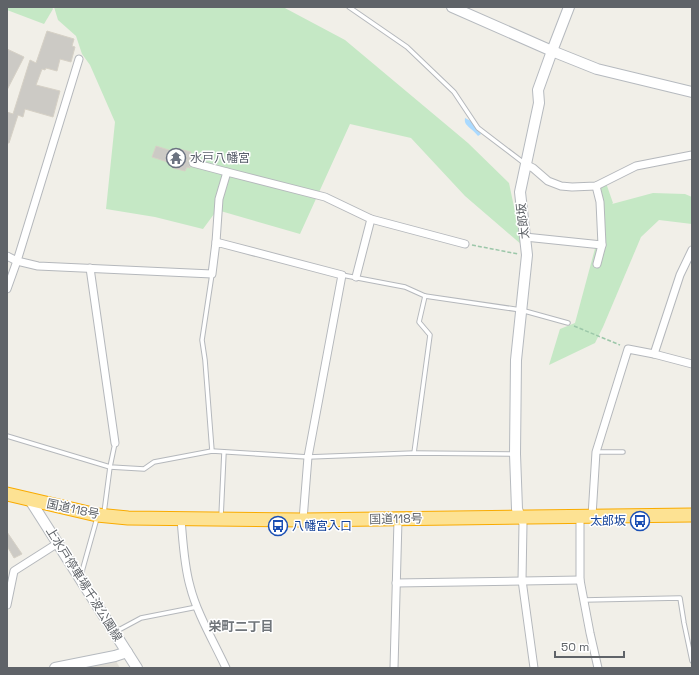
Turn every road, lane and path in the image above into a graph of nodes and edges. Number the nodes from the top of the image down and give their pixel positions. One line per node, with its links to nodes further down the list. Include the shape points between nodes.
1 (349, 7): 9 (lane, via 407,47 454,92 478,128)
2 (452, 7): 4 (street)
3 (569, 7): 4 (street, 太郎坂)
4 (552, 51): 6 (street, via 597,69); 9 (street, 太郎坂, via 538,90 538,103)
5 (79, 59): 20 (street)
6 (692, 92)
7 (692, 155): 11 (street, via 636,166)
8 (193, 163): 10 (street)
9 (525, 164): 11 (street, via 548,181 561,186); 13 (street, 太郎坂, via 520,192)
10 (227, 172): 12 (street, via 325,197); 14 (street, via 219,199)
11 (596, 186): 16 (street, via 600,202)
12 (371, 219): 15 (street); 25 (street)
13 (525, 237): 16 (street); 18 (street, 太郎坂)
14 (216, 242): 23 (street); 24 (street)
15 (465, 244): 18 (path)
16 (602, 245): 21 (street)
17 (692, 250): 31 (street, via 680,274)
18 (527, 255): 28 (street, 太郎坂)
19 (7, 256): 20 (street)
20 (17, 261): 22 (street, via 38,266); 26 (street)
21 (597, 264)
22 (90, 268): 23 (street); 34 (street)
23 (212, 274): 35 (lane, via 202,340)
24 (342, 275): 25 (lane); 41 (street)
25 (356, 277): 27 (lane, via 405,287)
26 (7, 289)
27 (425, 296): 28 (lane); 39 (lane, via 419,322 430,335)
28 (521, 310): 29 (lane); 40 (street, 太郎坂, via 516,360)
29 (568, 323): 30 (path)
30 (628, 348): 31 (street); 37 (street)
31 (654, 354): 32 (street)
32 (692, 364)
33 (7, 436): 42 (lane)
34 (115, 443): 42 (lane)
35 (212, 451): 36 (lane); 42 (lane, via 154,462 144,469)
36 (224, 452): 41 (lane); 50 (lane)
37 (596, 452): 38 (lane); 48 (street)
38 (623, 452)
39 (414, 453): 40 (lane); 41 (lane)
40 (515, 454): 47 (street, 太郎坂, via 517,509)
41 (308, 457): 51 (street)
42 (110, 467): 45 (lane)
43 (7, 494): 44 (highway, 国道118号)
44 (30, 500): 45 (highway, 国道118号); 53 (street, 上水戸停車場千波公園線)
45 (101, 515): 49 (highway, 国道118号); 55 (lane)
46 (692, 515): 48 (highway, 国道118号)
47 (520, 517): 48 (highway, 国道118号); 52 (highway, 国道118号); 56 (street, via 523,524)
48 (586, 517): 57 (street)
49 (181, 519): 50 (highway, 国道118号); 61 (street, via 185,562)
50 (220, 520): 51 (highway, 国道118号)
51 (303, 520): 52 (highway, 国道118号)
52 (398, 520): 58 (street)
53 (58, 543): 54 (street); 55 (street, 上水戸停車場千波公園線)
54 (10, 570): 60 (street)
55 (80, 578): 62 (street, 上水戸停車場千波公園線)
56 (522, 580): 57 (street); 58 (street); 69 (street)
57 (580, 580): 59 (street)
58 (396, 583): 68 (street)
59 (584, 600): 64 (lane, via 680,598); 70 (street)
60 (7, 605)
61 (197, 607): 62 (lane, via 141,618); 67 (street)
62 (115, 633): 63 (street, 上水戸停車場千波公園線)
63 (127, 652): 65 (street); 66 (street, 上水戸停車場千波公園線)
64 (692, 661)
65 (55, 668)
66 (137, 668)
67 (226, 668)
68 (394, 668)
69 (534, 668)
70 (598, 668)

